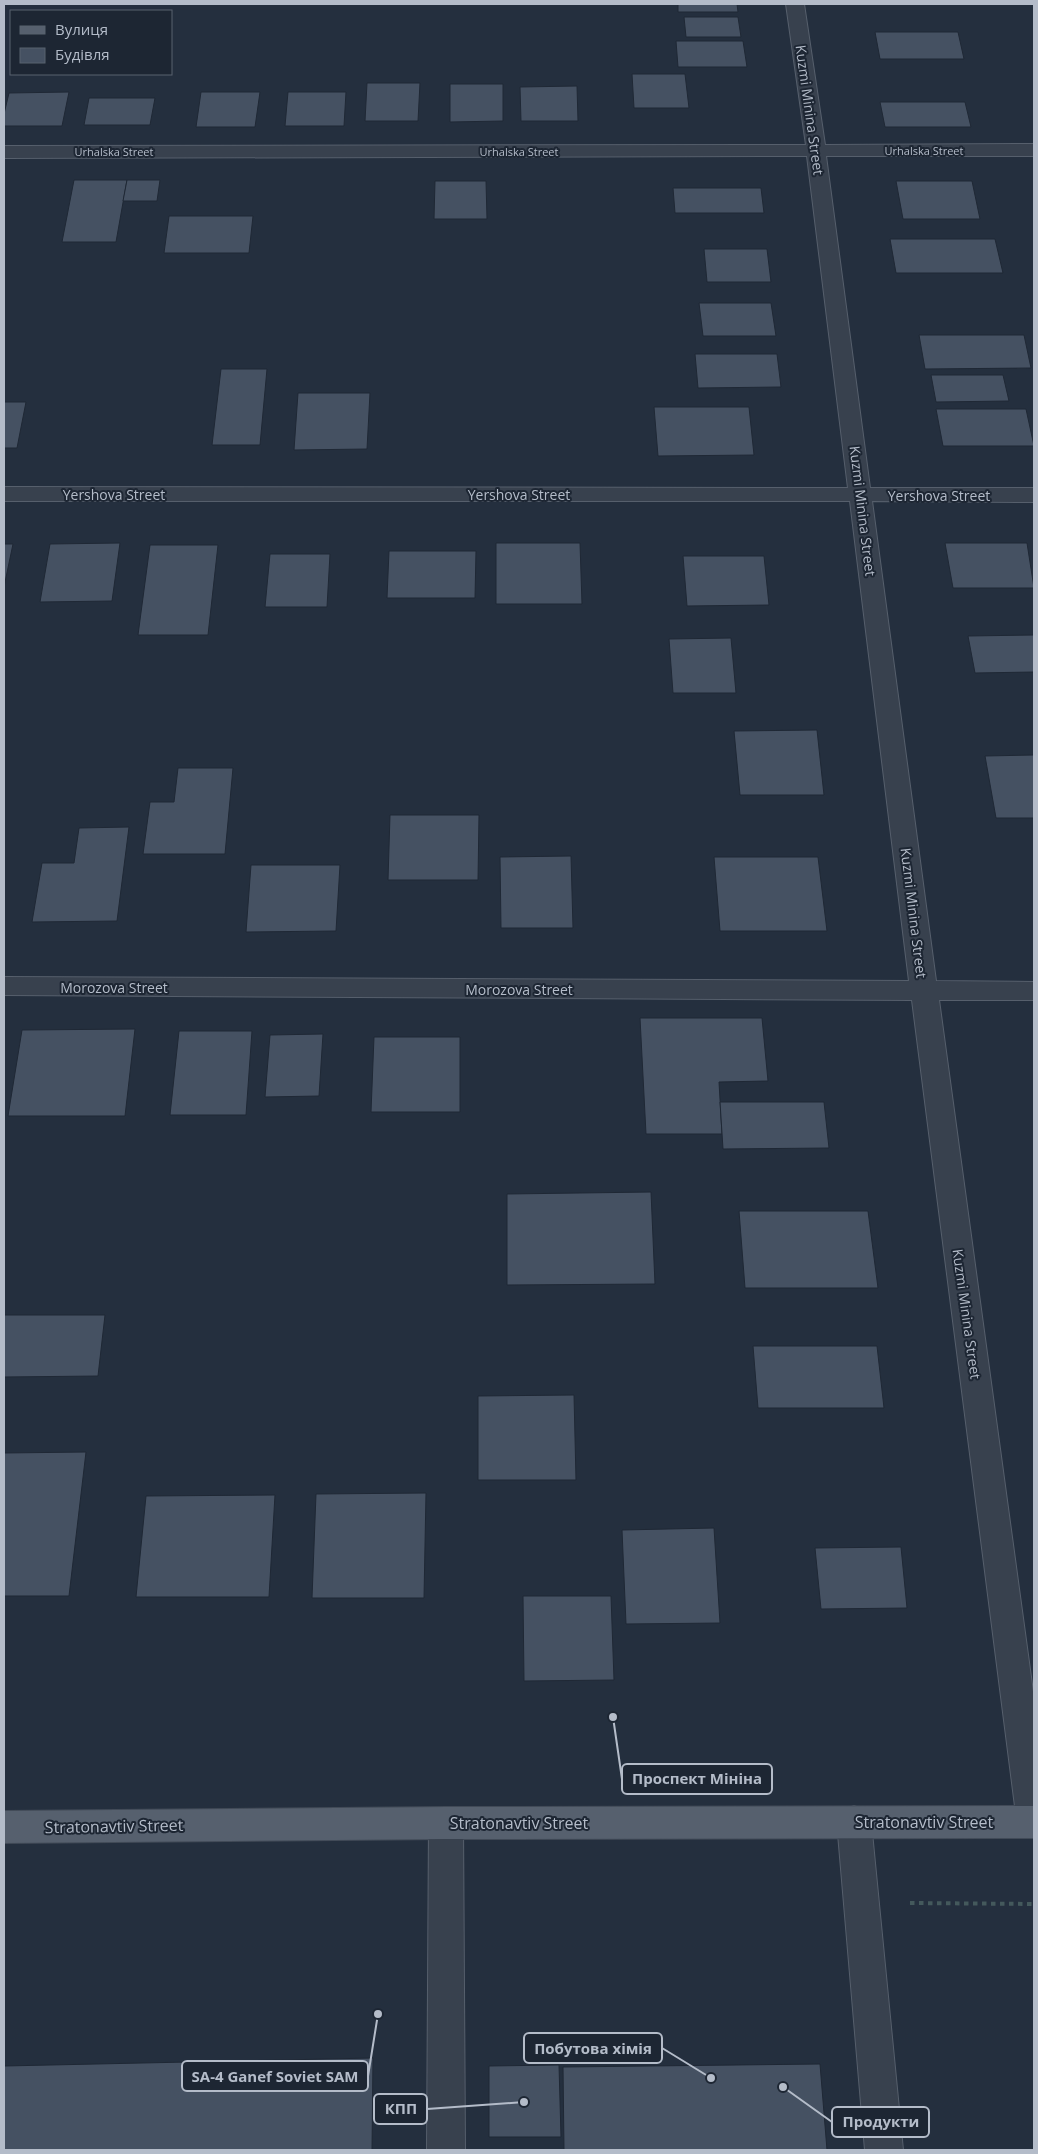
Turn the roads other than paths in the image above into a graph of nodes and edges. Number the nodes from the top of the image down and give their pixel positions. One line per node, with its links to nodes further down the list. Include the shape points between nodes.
1 (795, 4): 3 (street, Kuzmi Minina Street)
2 (1034, 150): 3 (street, Urhalska Street)
3 (816, 151): 4 (street, Urhalska Street); 6 (street, Kuzmi Minina Street)
4 (4, 152)
5 (4, 494): 6 (street, Yershova Street)
6 (861, 495): 7 (street, Yershova Street); 9 (street, Kuzmi Minina Street)
7 (1034, 495)
8 (4, 986): 9 (street, Morozova Street)
9 (924, 991): 10 (street, Morozova Street); 12 (street, Kuzmi Minina Street)
10 (1034, 991)
11 (854, 1822): 12 (main road, Stratonavtiv Street); 13 (main road, Stratonavtiv Street); 16 (street)
12 (1034, 1822)
13 (446, 1823): 14 (main road, Stratonavtiv Street); 15 (street)
14 (4, 1827)
15 (446, 2150)
16 (884, 2150)

